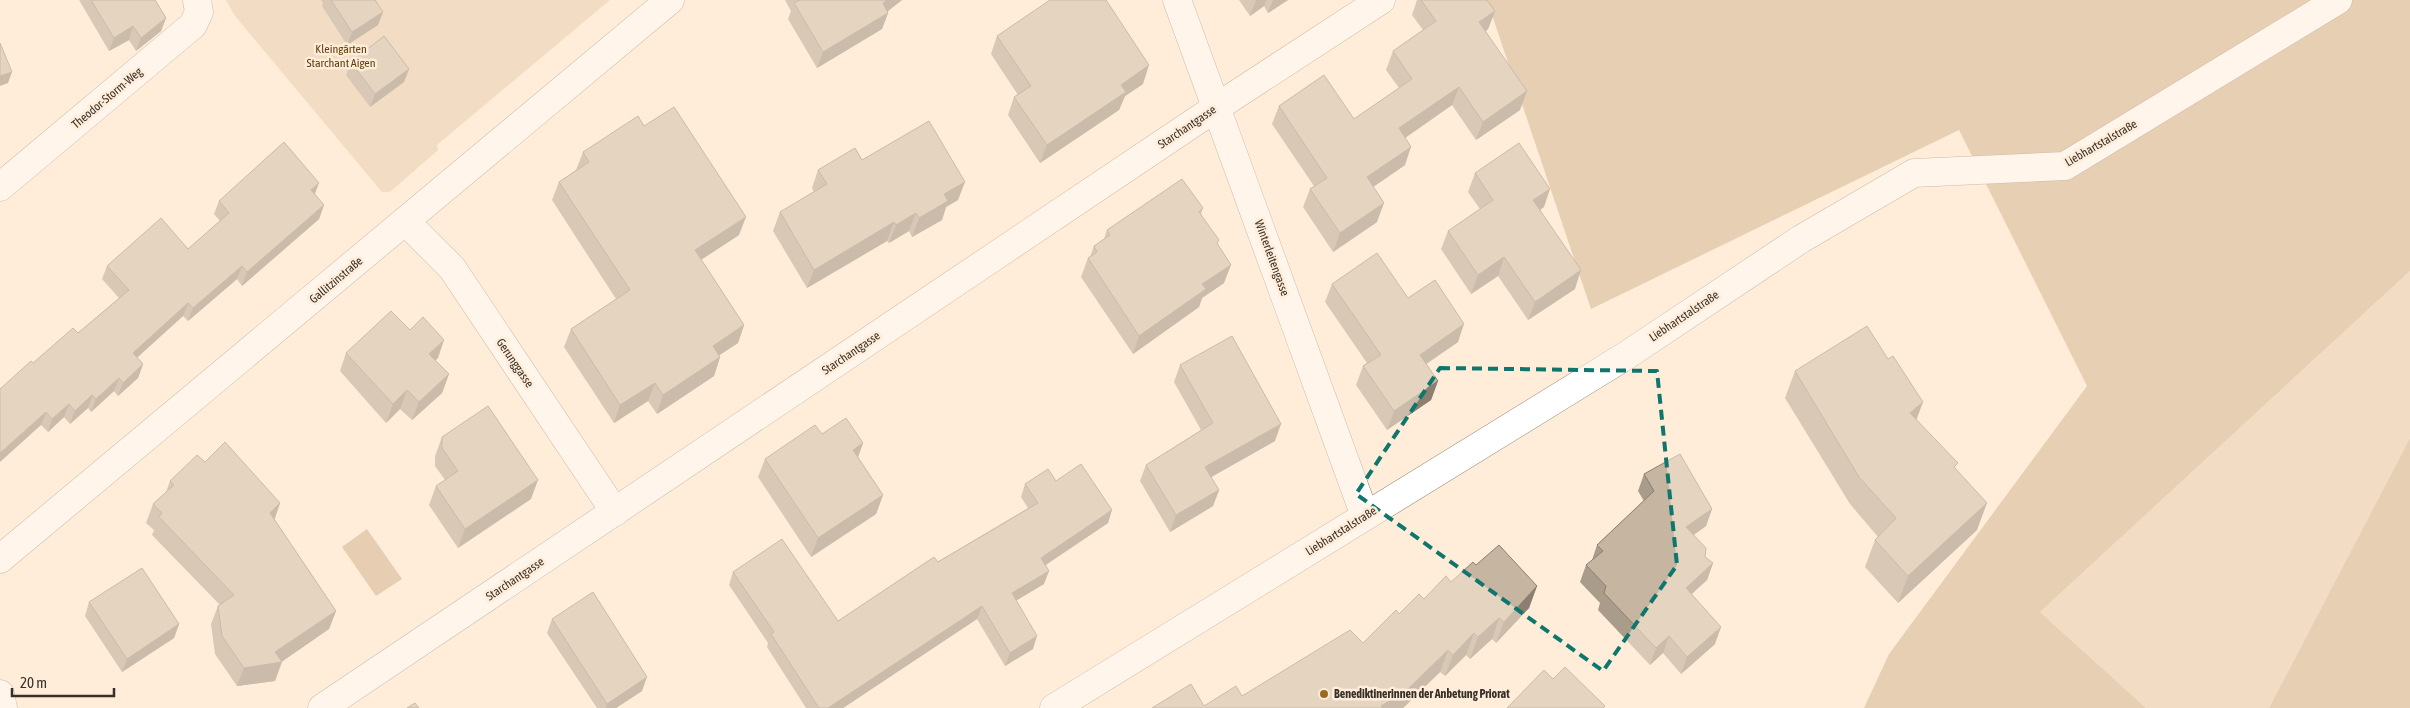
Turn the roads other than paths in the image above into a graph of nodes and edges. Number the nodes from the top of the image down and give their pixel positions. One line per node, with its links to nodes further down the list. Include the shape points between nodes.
1 (197, 0): 7 (street, Theodor-Storm-Weg, via 198,12 193,25)
2 (670, 0): 8 (street, Gallitzinstraße)
3 (1177, 0): 6 (street, Winterleitengasse)
4 (1381, 0): 6 (street, Starchantgasse)
5 (2338, 0): 10 (street, Liebhartstalstraße, via 2065,166 1914,172 1801,239 1627,355)
6 (1217, 107): 9 (street, Starchantgasse); 10 (street, Winterleitengasse)
7 (0, 188)
8 (406, 222): 9 (street, Gerunggasse, via 452,268); 11 (street, Gallitzinstraße)
9 (615, 512): 14 (street, Starchantgasse)
10 (1365, 516): 15 (street, Liebhartstalstraße)
11 (0, 559)
12 (0, 694): 13 (street)
13 (3, 708)
14 (322, 708)
15 (1054, 708)

